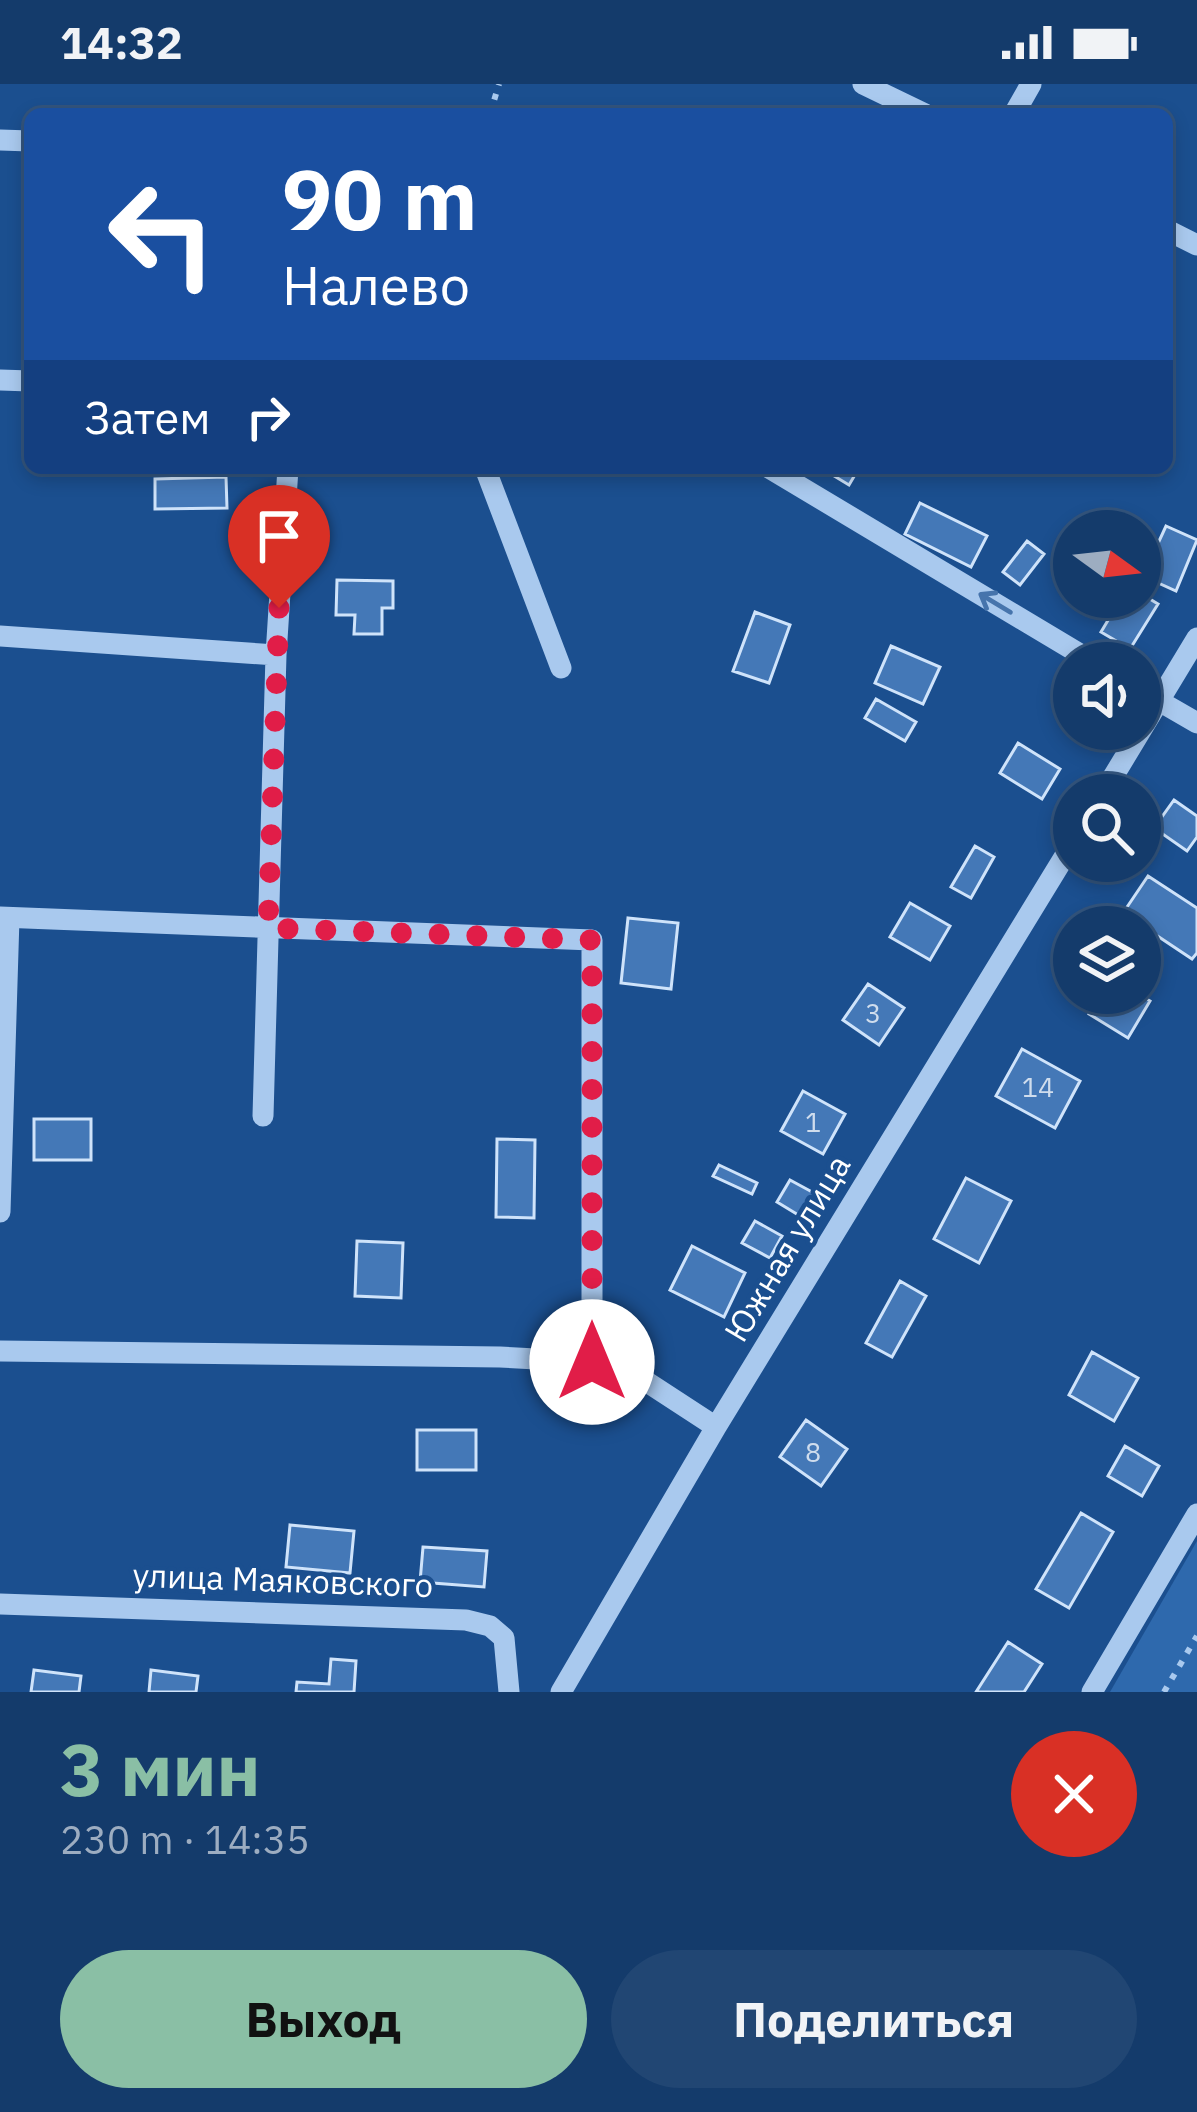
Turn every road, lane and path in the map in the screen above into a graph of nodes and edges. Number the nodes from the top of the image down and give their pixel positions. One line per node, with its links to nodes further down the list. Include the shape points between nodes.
1 (863, 84): 2 (street)
2 (913, 108)
3 (288, 474): 9 (street)
4 (487, 474): 10 (street)
5 (779, 474): 8 (street, one-way to 5)
6 (0, 636): 9 (street)
7 (1197, 638): 11 (street)
8 (1061, 642)
9 (276, 655): 16 (street)
10 (561, 668)
11 (1161, 682)
12 (1161, 702): 13 (street)
13 (1197, 723)
14 (1053, 875): 21 (street, Южная улица)
15 (5, 918): 16 (street); 18 (street)
16 (268, 928): 17 (street); 20 (street, via 592,940)
17 (263, 1116)
18 (0, 1212)
19 (0, 1351): 20 (street)
20 (592, 1362): 21 (street, via 647,1382)
21 (716, 1427): 26 (street, Южная улица)
22 (1197, 1514): 27 (street)
23 (0, 1604): 25 (street, улица Маяковского, via 466,1620 504,1638)
24 (1197, 1636): 28 (path)
25 (508, 1692)
26 (561, 1692)
27 (1092, 1692)
28 (1164, 1692)

